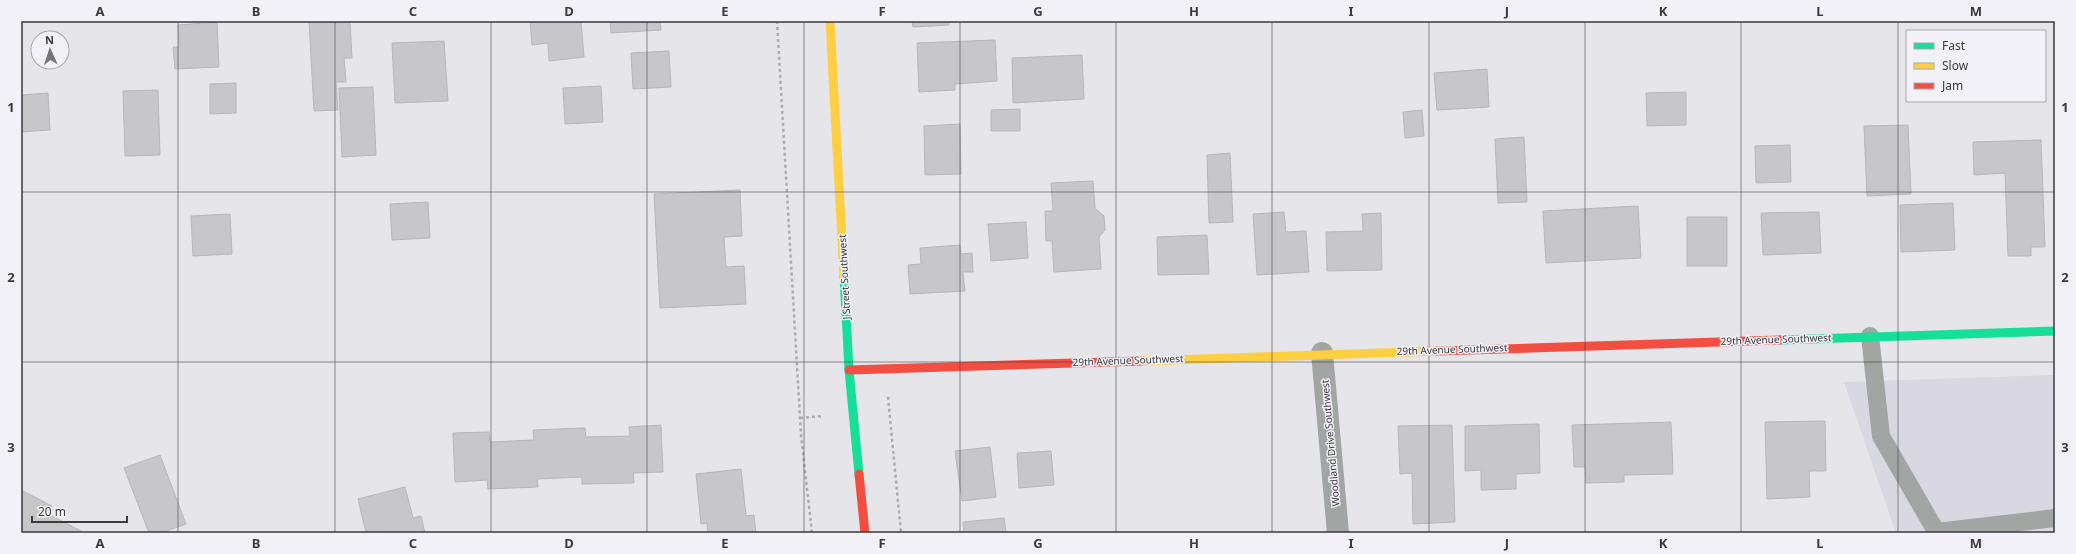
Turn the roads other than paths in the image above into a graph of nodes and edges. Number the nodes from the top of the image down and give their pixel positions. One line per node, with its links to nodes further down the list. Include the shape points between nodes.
1 (830, 21): 5 (street, J Street Southwest)
2 (2055, 331): 3 (street, 29th Avenue Southwest)
3 (1870, 336): 4 (street, 29th Avenue Southwest); 7 (lane, via 1882,436)
4 (1322, 353): 5 (street, 29th Avenue Southwest); 9 (street, Woodland Drive Southwest)
5 (849, 370): 8 (street, J Street Southwest)
6 (2055, 518): 7 (lane)
7 (1937, 532)
8 (865, 533)
9 (1338, 533)

